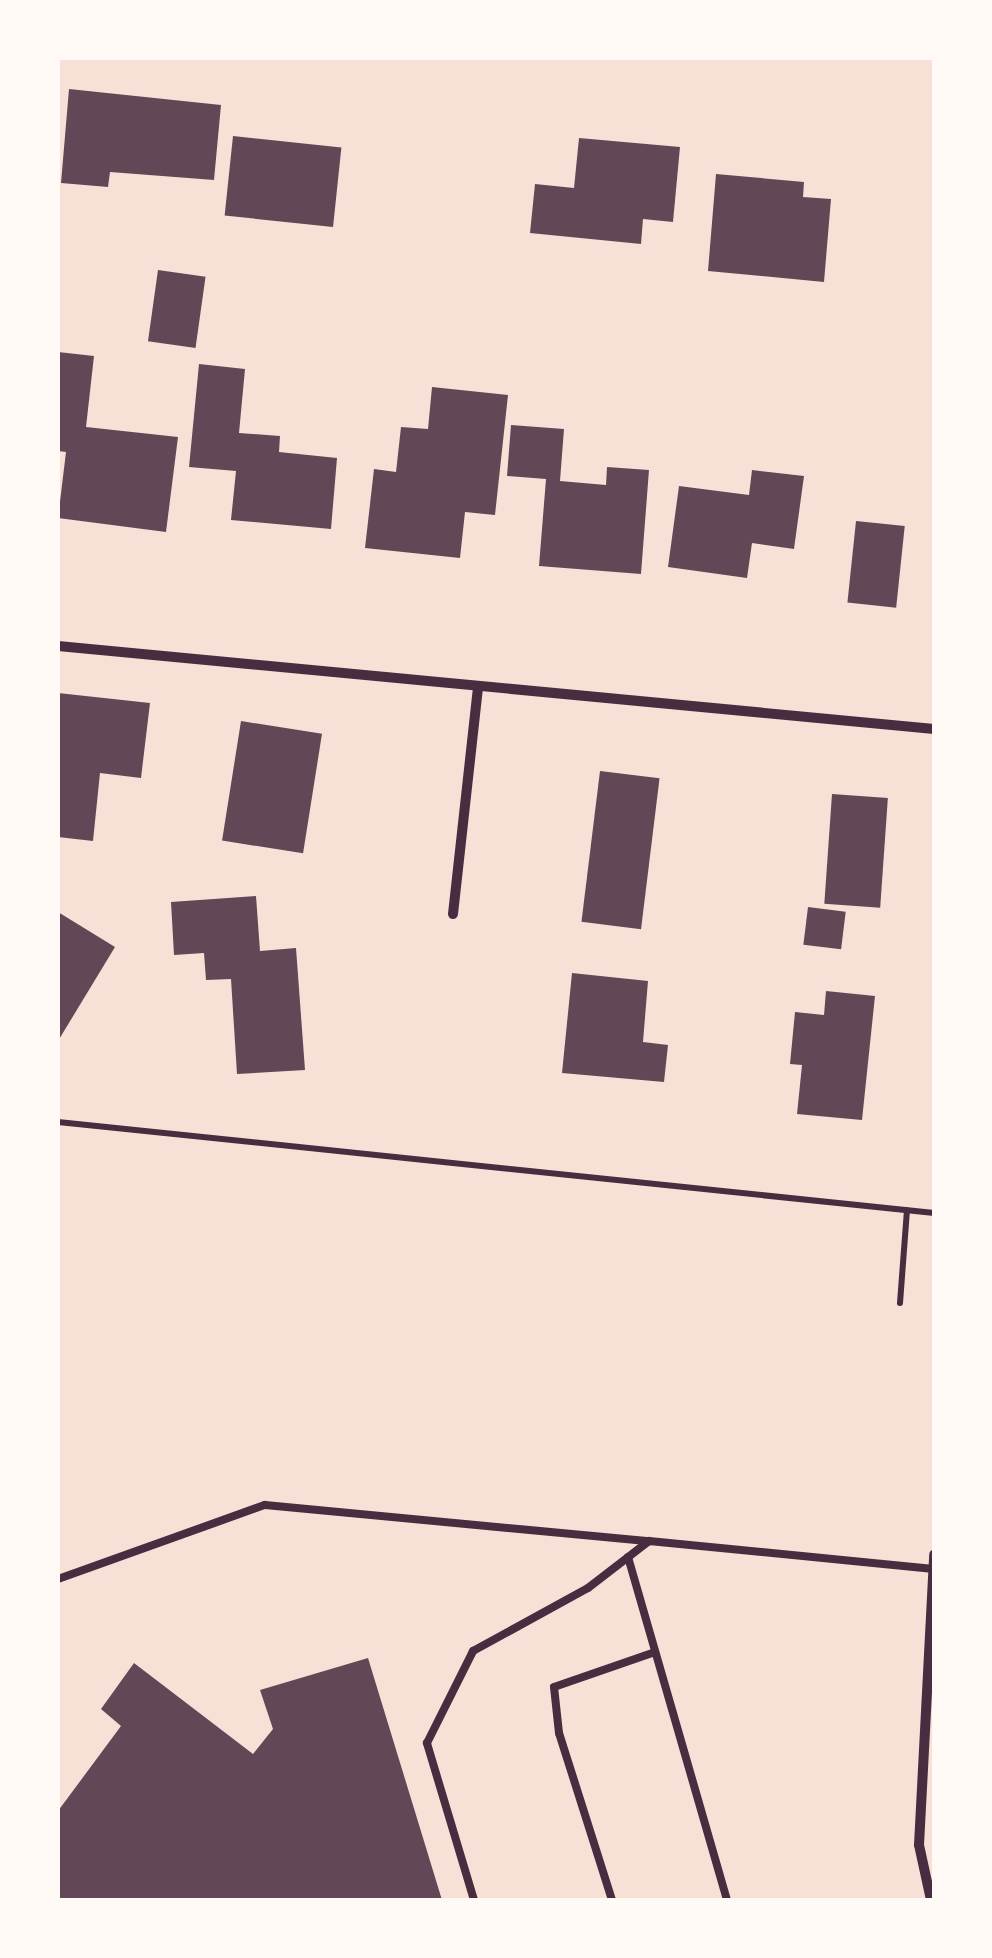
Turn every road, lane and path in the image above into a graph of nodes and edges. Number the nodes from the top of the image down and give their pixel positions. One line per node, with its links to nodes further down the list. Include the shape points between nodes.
1 (58, 646): 2 (street)
2 (478, 688): 3 (street); 4 (street)
3 (934, 729)
4 (453, 914)
5 (58, 1122): 6 (path)
6 (908, 1210): 7 (path); 8 (path)
7 (934, 1213)
8 (900, 1303)
9 (649, 1541): 11 (lane); 12 (lane); 13 (lane, via 265,1505)
10 (934, 1554): 12 (street)
11 (628, 1557): 14 (lane); 15 (lane, via 588,1588 473,1651 427,1743)
12 (934, 1569): 18 (street, via 920,1844)
13 (58, 1578)
14 (655, 1652): 16 (lane, via 554,1687 559,1734); 17 (lane)
15 (474, 1900)
16 (612, 1900)
17 (727, 1900)
18 (931, 1900)

